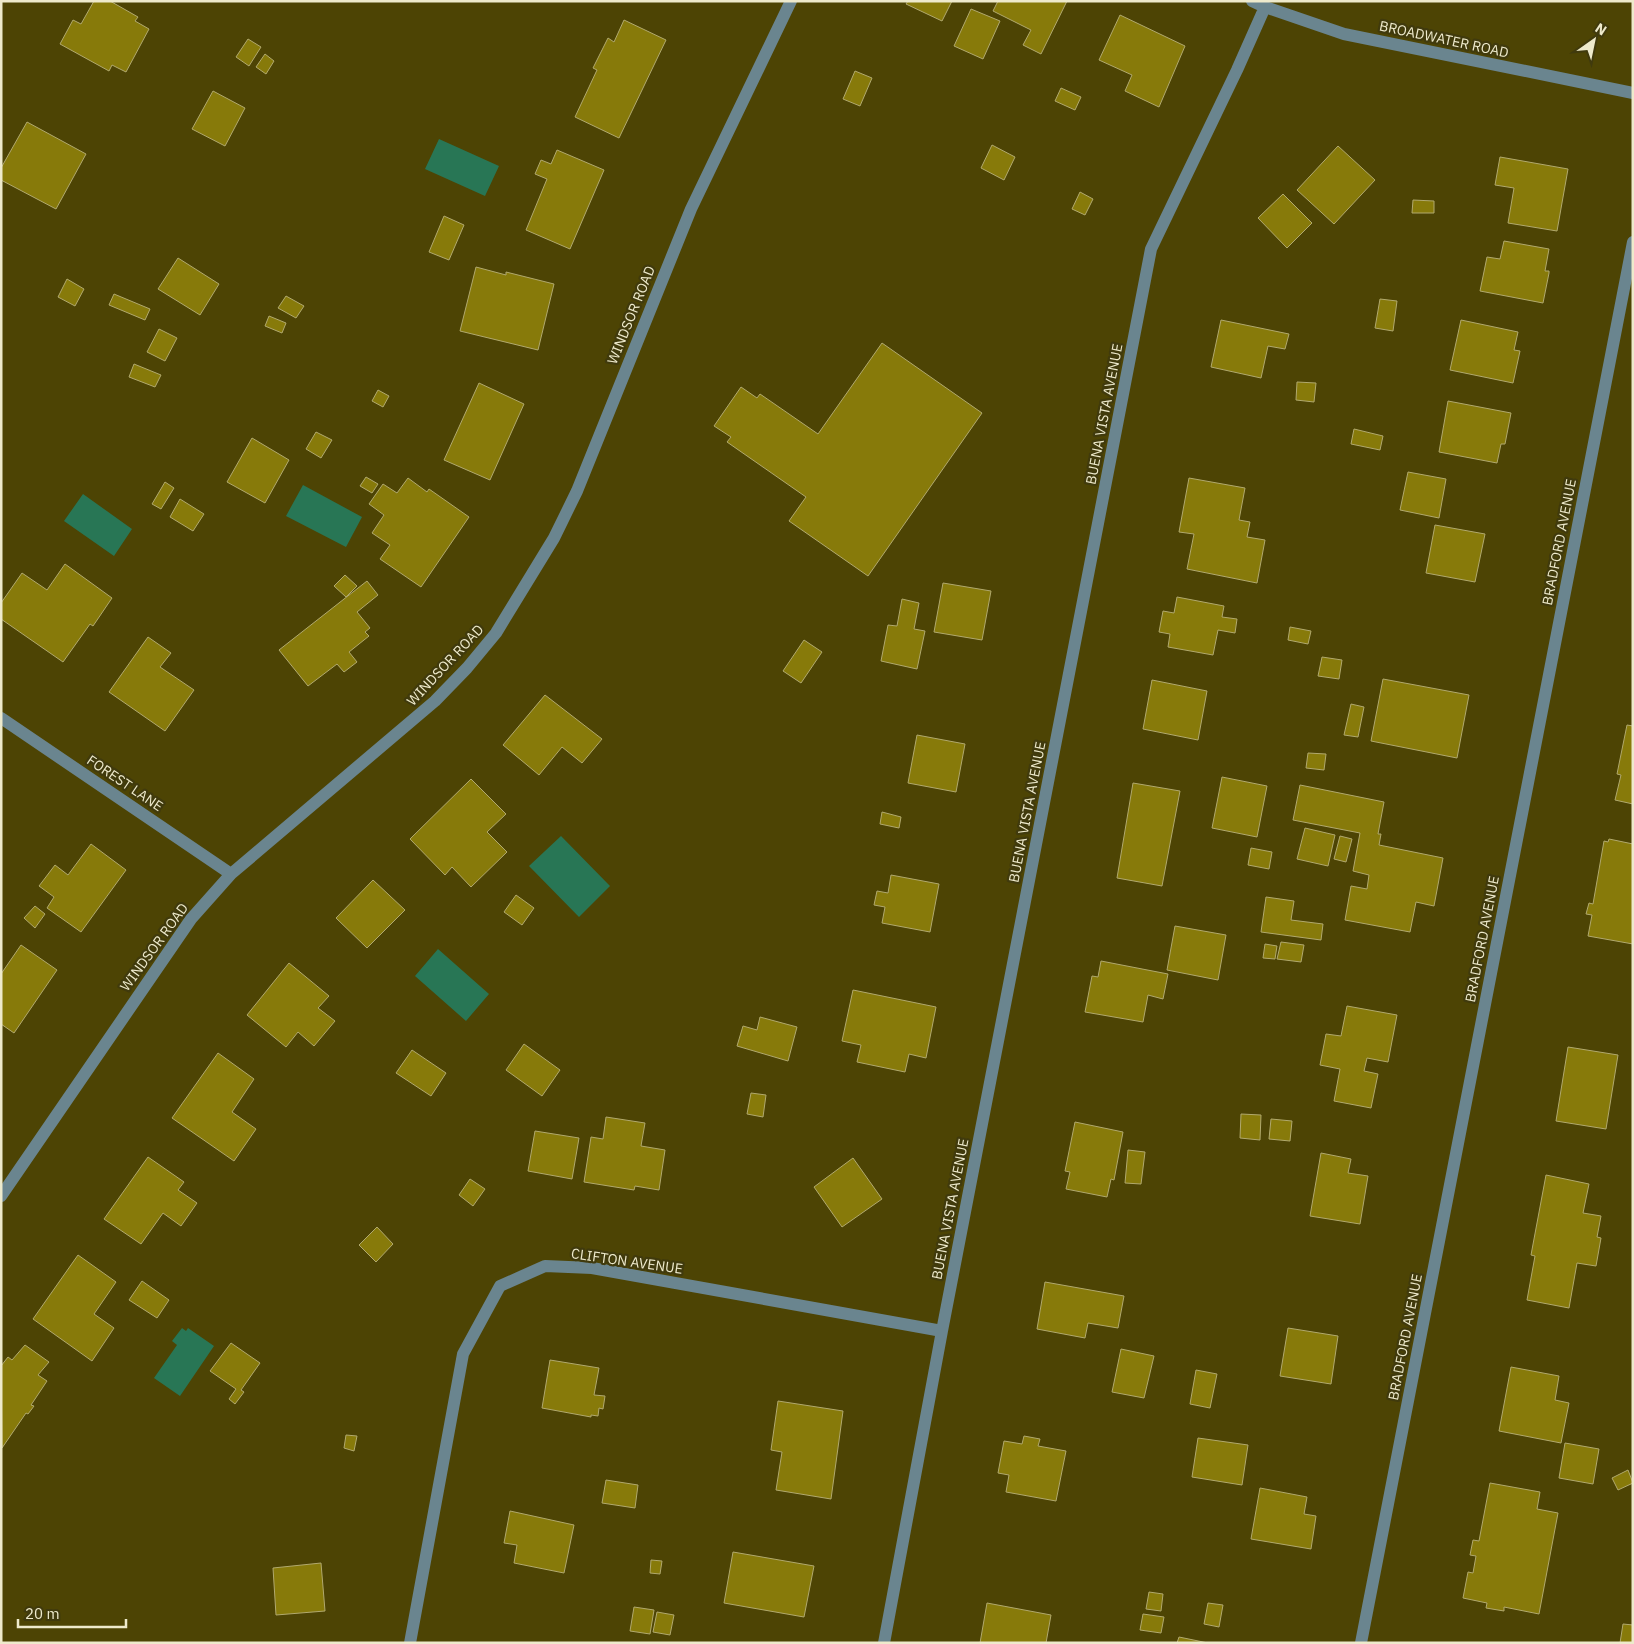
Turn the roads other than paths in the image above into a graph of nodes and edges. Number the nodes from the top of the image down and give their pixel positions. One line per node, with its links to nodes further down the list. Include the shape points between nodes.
1 (791, 1): 7 (street, WINDSOR ROAD, via 691,209 577,491 522,594 496,633 435,701)
2 (1252, 1): 3 (street, BROADWATER ROAD)
3 (1266, 7): 4 (street, BROADWATER ROAD, via 1344,34); 9 (street, BUENA VISTA AVENUE, via 1151,249)
4 (1633, 93)
5 (1633, 242): 12 (street, BRADFORD AVENUE)
6 (1, 718): 7 (street, FOREST LANE)
7 (232, 874): 8 (street, WINDSOR ROAD, via 191,919)
8 (1, 1196)
9 (942, 1331): 10 (street, CLIFTON AVENUE, via 592,1268 545,1266 500,1286 464,1354); 11 (street, BUENA VISTA AVENUE)
10 (410, 1643)
11 (884, 1643)
12 (1360, 1643)

